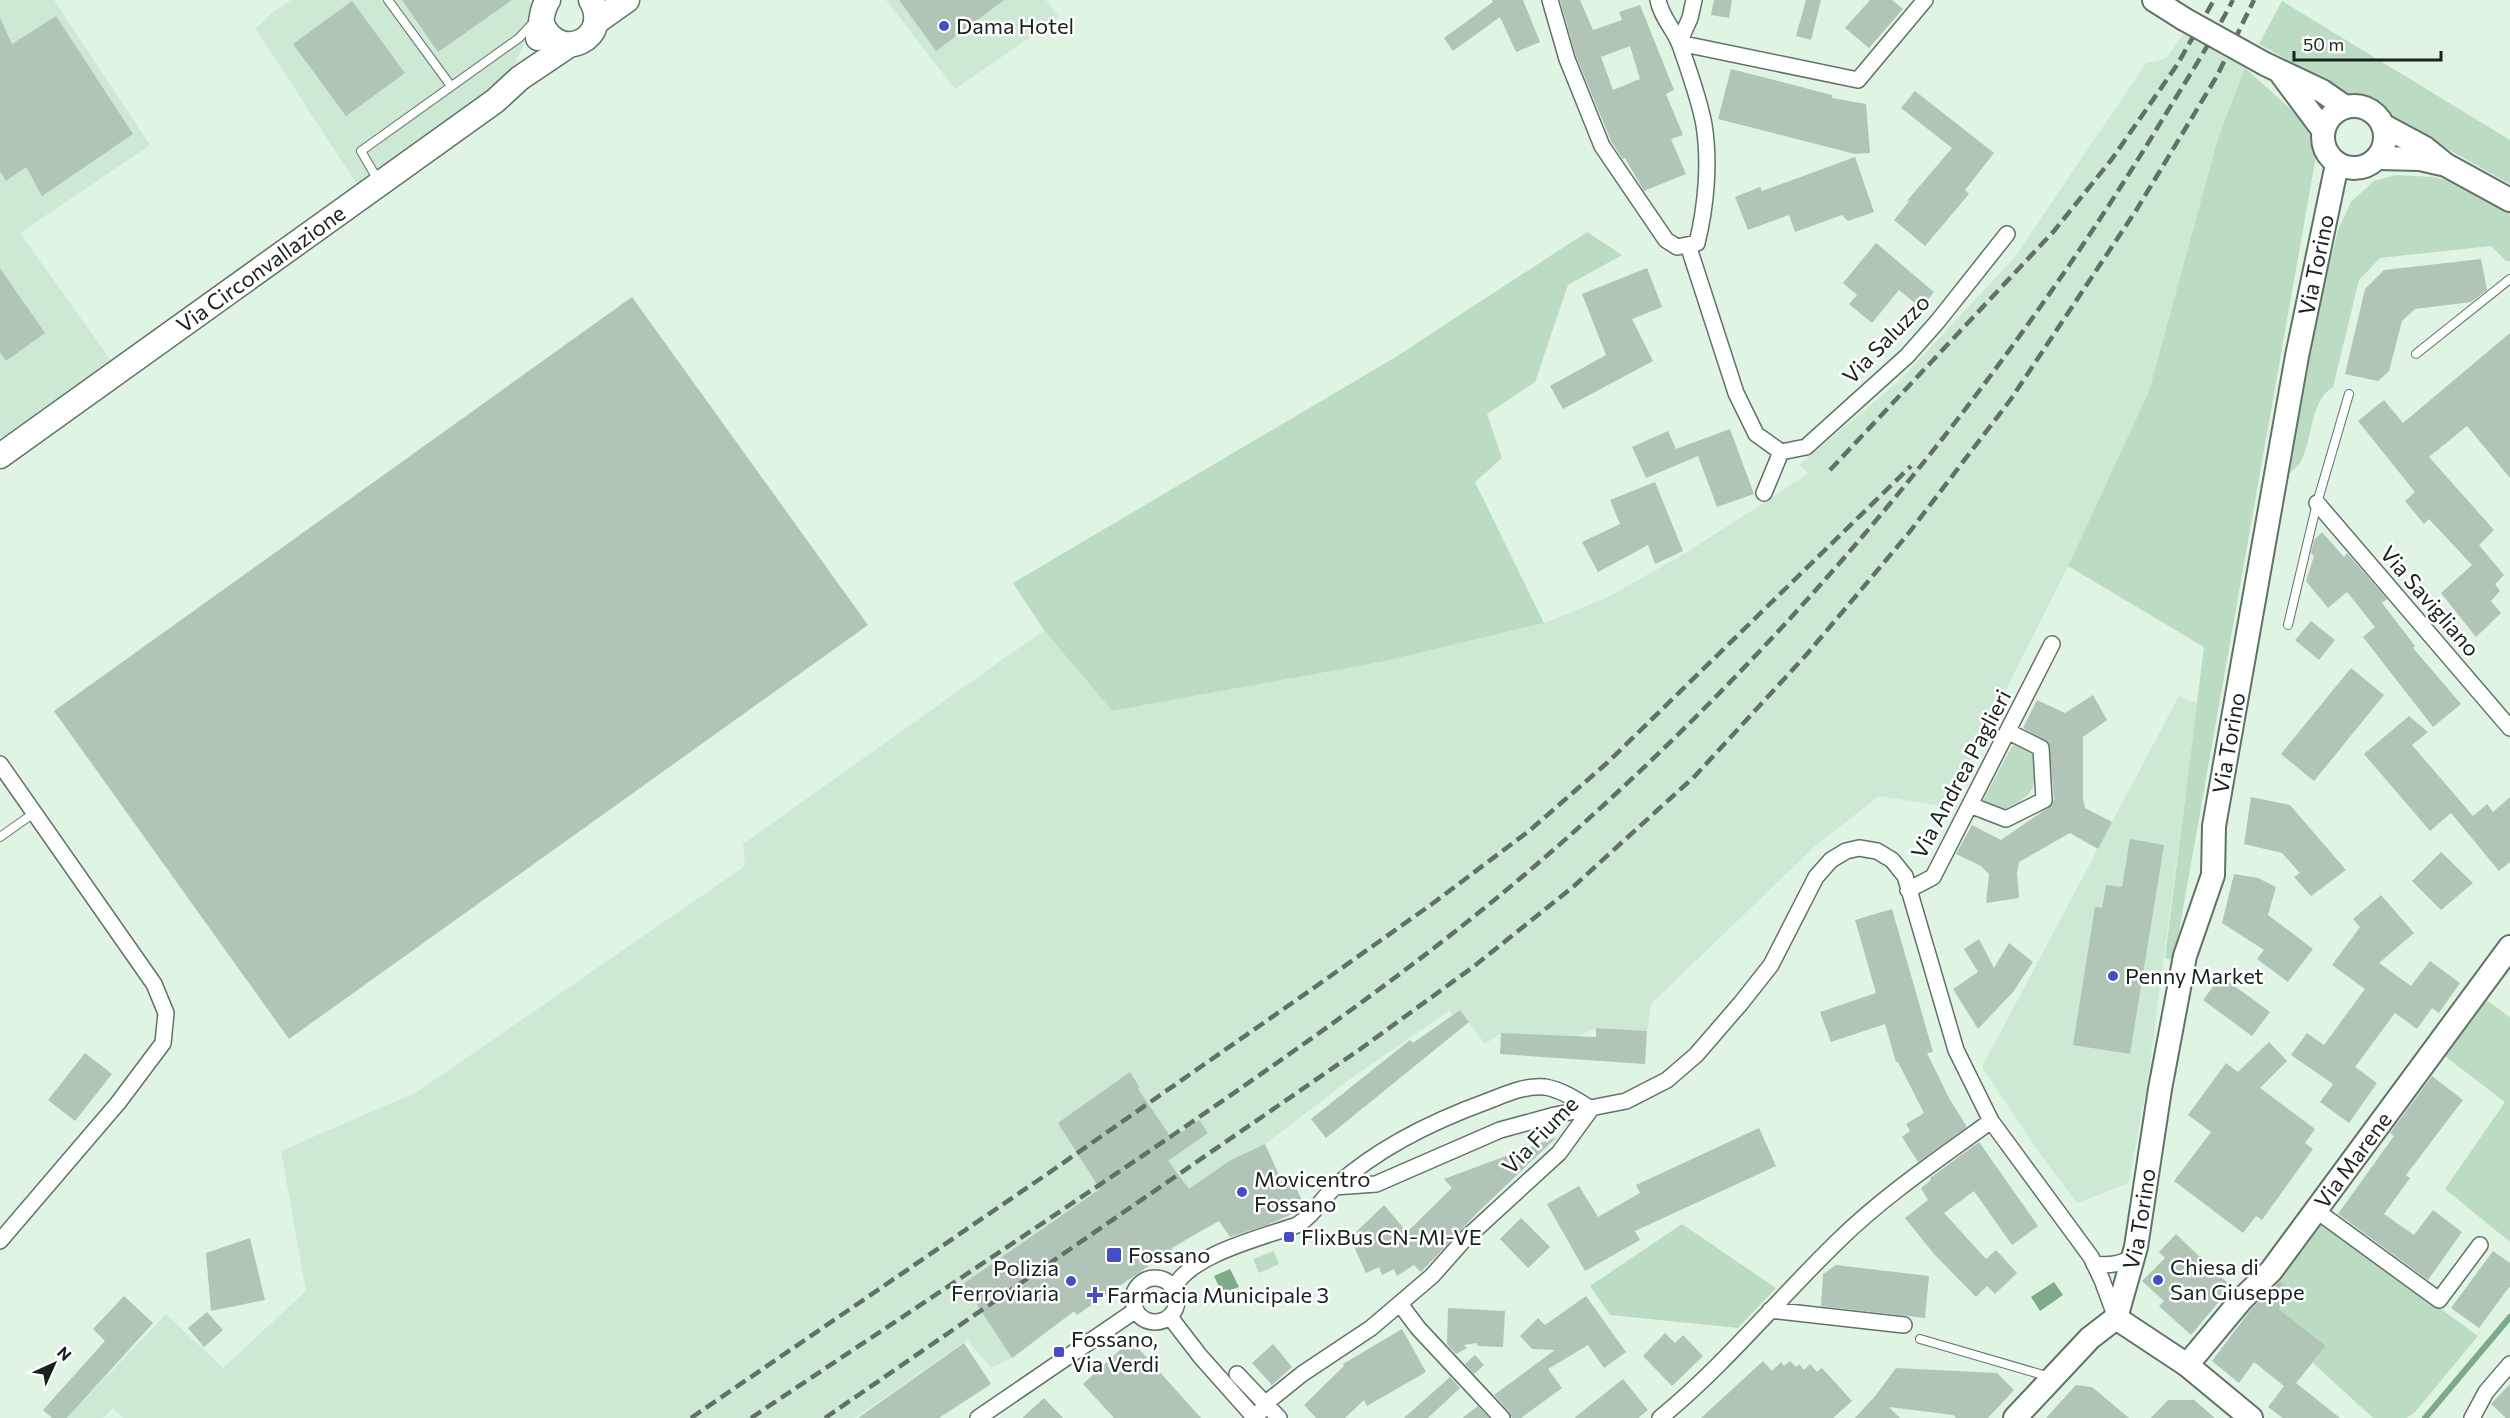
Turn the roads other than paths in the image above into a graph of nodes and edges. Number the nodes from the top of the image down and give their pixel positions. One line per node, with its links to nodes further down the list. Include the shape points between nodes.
1 (388, 0): 14 (lane)
2 (627, 0): 9 (main road, Via Circonvallazione)
3 (1550, 0): 24 (street, via 1567,60 1602,146 1666,240)
4 (1658, 0): 10 (street)
5 (1694, 0): 10 (street)
6 (1925, 0): 10 (street, via 1858,80)
7 (2154, 0): 12 (street, bridge)
8 (543, 10): 11 (main road, via 549,36); 13 (main road, Via Circonvallazione, via 534,51); 14 (lane, via 519,38)
9 (594, 11): 11 (main road, Via Circonvallazione, via 587,38)
10 (1679, 43): 24 (street, via 1704,124 1706,175 1702,223 1696,243)
11 (569, 45): 13 (main road, Via Circonvallazione)
12 (2272, 67): 15 (street); 17 (street, via 2299,95)
13 (520, 78): 21 (main road, Via Circonvallazione, via 495,101)
14 (451, 86): 21 (lane, via 361,151)
15 (2345, 107): 16 (street, via 2364,107); 17 (street, via 2331,115)
16 (2384, 126): 18 (street, via 2385,143); 20 (street, via 2425,148)
17 (2323, 130): 19 (street, via 2325,149)
18 (2378, 158): 19 (street, via 2354,169); 20 (street, via 2420,159)
19 (2337, 164): 48 (street, Via Torino, via 2297,356 2218,803 2213,875 2185,956)
20 (2446, 165): 22 (street)
21 (380, 183): 29 (main road, Via Circonvallazione)
22 (2510, 200)
23 (2007, 234): 28 (street, Via Saluzzo, via 1907,356 1806,447)
24 (1683, 246): 28 (street, via 1736,393 1756,434)
25 (2510, 279): 26 (lane)
26 (2416, 354)
27 (2349, 394): 31 (lane)
28 (1781, 452): 30 (street)
29 (0, 456)
30 (1764, 493)
31 (2317, 503): 32 (lane); 34 (street, Via Savigliano)
32 (2288, 625)
33 (2052, 644): 35 (street, Via Andrea Paglieri)
34 (2510, 728)
35 (2009, 732): 37 (street, Via Andrea Paglieri); 37 (street, via 2041,748 2044,800 2006,819)
36 (0, 764): 38 (street)
37 (1970, 805): 40 (street, Via Andrea Paglieri, via 1933,877)
38 (34, 813): 39 (lane); 46 (street, via 154,984 166,1013 163,1043 118,1103)
39 (0, 837)
40 (1908, 890): 42 (street, Via Fiume, via 1899,868 1877,851 1859,848 1831,860 1816,877 1771,965 1696,1054 1667,1080 1626,1101); 43 (street, Via Andrea Paglieri, via 1956,1050)
41 (2510, 948): 45 (street, Via Marene)
42 (1591, 1109): 44 (street, via 1500,1130 1376,1184); 44 (street, via 1571,1096 1545,1087 1521,1088 1451,1114 1395,1143); 51 (street, Via Fiume, via 1559,1153)
43 (1991, 1121): 49 (street, Via Andrea Paglieri); 53 (street, via 1896,1190 1840,1239)
44 (1334, 1187): 50 (street, via 1297,1225 1204,1259 1179,1276)
45 (2317, 1211): 47 (street, via 2439,1300); 59 (street, Via Marene, via 2271,1271)
46 (0, 1241)
47 (2480, 1245)
48 (2134, 1257): 49 (street, via 2122,1263); 55 (street, Via Torino)
49 (2094, 1264): 55 (street, Via Andrea Paglieri)
50 (1174, 1288): 52 (street, via 1162,1279 1147,1279 1134,1296); 54 (street, via 1177,1306)
51 (1400, 1304): 62 (street, Via Fiume); 66 (street)
52 (1136, 1310): 54 (street, via 1151,1322); 63 (street)
53 (1770, 1311): 56 (street); 67 (street)
54 (1170, 1317): 64 (street)
55 (2116, 1318): 59 (street); 61 (street, via 2090,1338)
56 (1904, 1325)
57 (1920, 1339): 61 (lane)
58 (2510, 1364): 70 (street, via 2486,1392)
59 (2187, 1365): 69 (street)
60 (1237, 1374): 62 (street)
61 (2052, 1378): 68 (street)
62 (1266, 1403): 64 (street, Via Fiume); 65 (street)
63 (978, 1418)
64 (1256, 1418)
65 (1279, 1418)
66 (1502, 1418)
67 (1660, 1418)
68 (2015, 1418)
69 (2251, 1418)
70 (2472, 1418)

